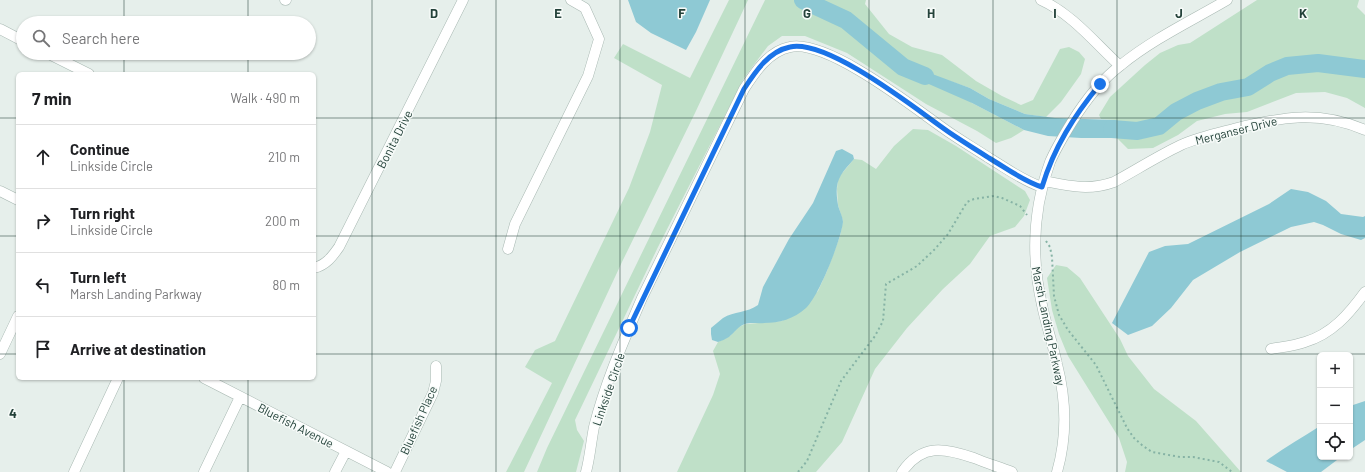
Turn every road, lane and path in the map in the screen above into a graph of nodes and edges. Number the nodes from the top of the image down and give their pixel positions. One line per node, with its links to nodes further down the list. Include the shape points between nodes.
1 (463, 0): 16 (street, Bonita Drive, via 339,247 333,257)
2 (571, 0): 15 (street, via 585,8 600,39 588,76 515,224)
3 (1041, 0): 8 (street, via 1065,14)
4 (1227, 0): 8 (street, Marsh Landing Parkway, via 1141,49)
5 (0, 29): 6 (street)
6 (16, 37)
7 (61, 60): 9 (street)
8 (1119, 66): 11 (street, Marsh Landing Parkway, via 1100,84 1078,113 1050,161)
9 (85, 72)
10 (1365, 130): 11 (street, Merganser Drive, via 1319,118 1274,119 1196,139 1103,186 1091,188)
11 (1043, 184): 14 (street, Marsh Landing Parkway); 31 (street, Linkside Circle, via 1015,174 944,129 880,83 841,61 799,46 786,48 774,54 762,64 744,89 629,328 595,426)
12 (0, 191): 13 (street)
13 (16, 199)
14 (1036, 227): 32 (path, via 1020,206 1013,202 994,196 974,199 967,202 948,234 922,262 886,284 883,321 875,336 841,381 807,461); 35 (street, Marsh Landing Parkway, via 1034,245 1037,275 1062,393 1063,444); 36 (path, via 1050,247 1054,296 1059,315 1096,365 1134,438 1152,452 1219,462)
15 (508, 249)
16 (316, 267)
17 (1365, 292): 19 (street, via 1334,328 1304,343)
18 (16, 320): 20 (street)
19 (1271, 349)
20 (0, 354)
21 (436, 366): 30 (street, Bluefish Place, via 433,393)
22 (117, 380): 26 (street)
23 (208, 380): 24 (street, Bluefish Avenue)
24 (240, 397): 25 (street, Bluefish Avenue); 27 (street)
25 (346, 451): 28 (street); 29 (street, Bluefish Avenue)
26 (74, 472)
27 (204, 472)
28 (335, 472)
29 (387, 472)
30 (395, 472)
31 (586, 472)
32 (798, 472)
33 (902, 472): 34 (street, via 915,458 933,450 943,449)
34 (1012, 472)
35 (1057, 472)
36 (1232, 472)

